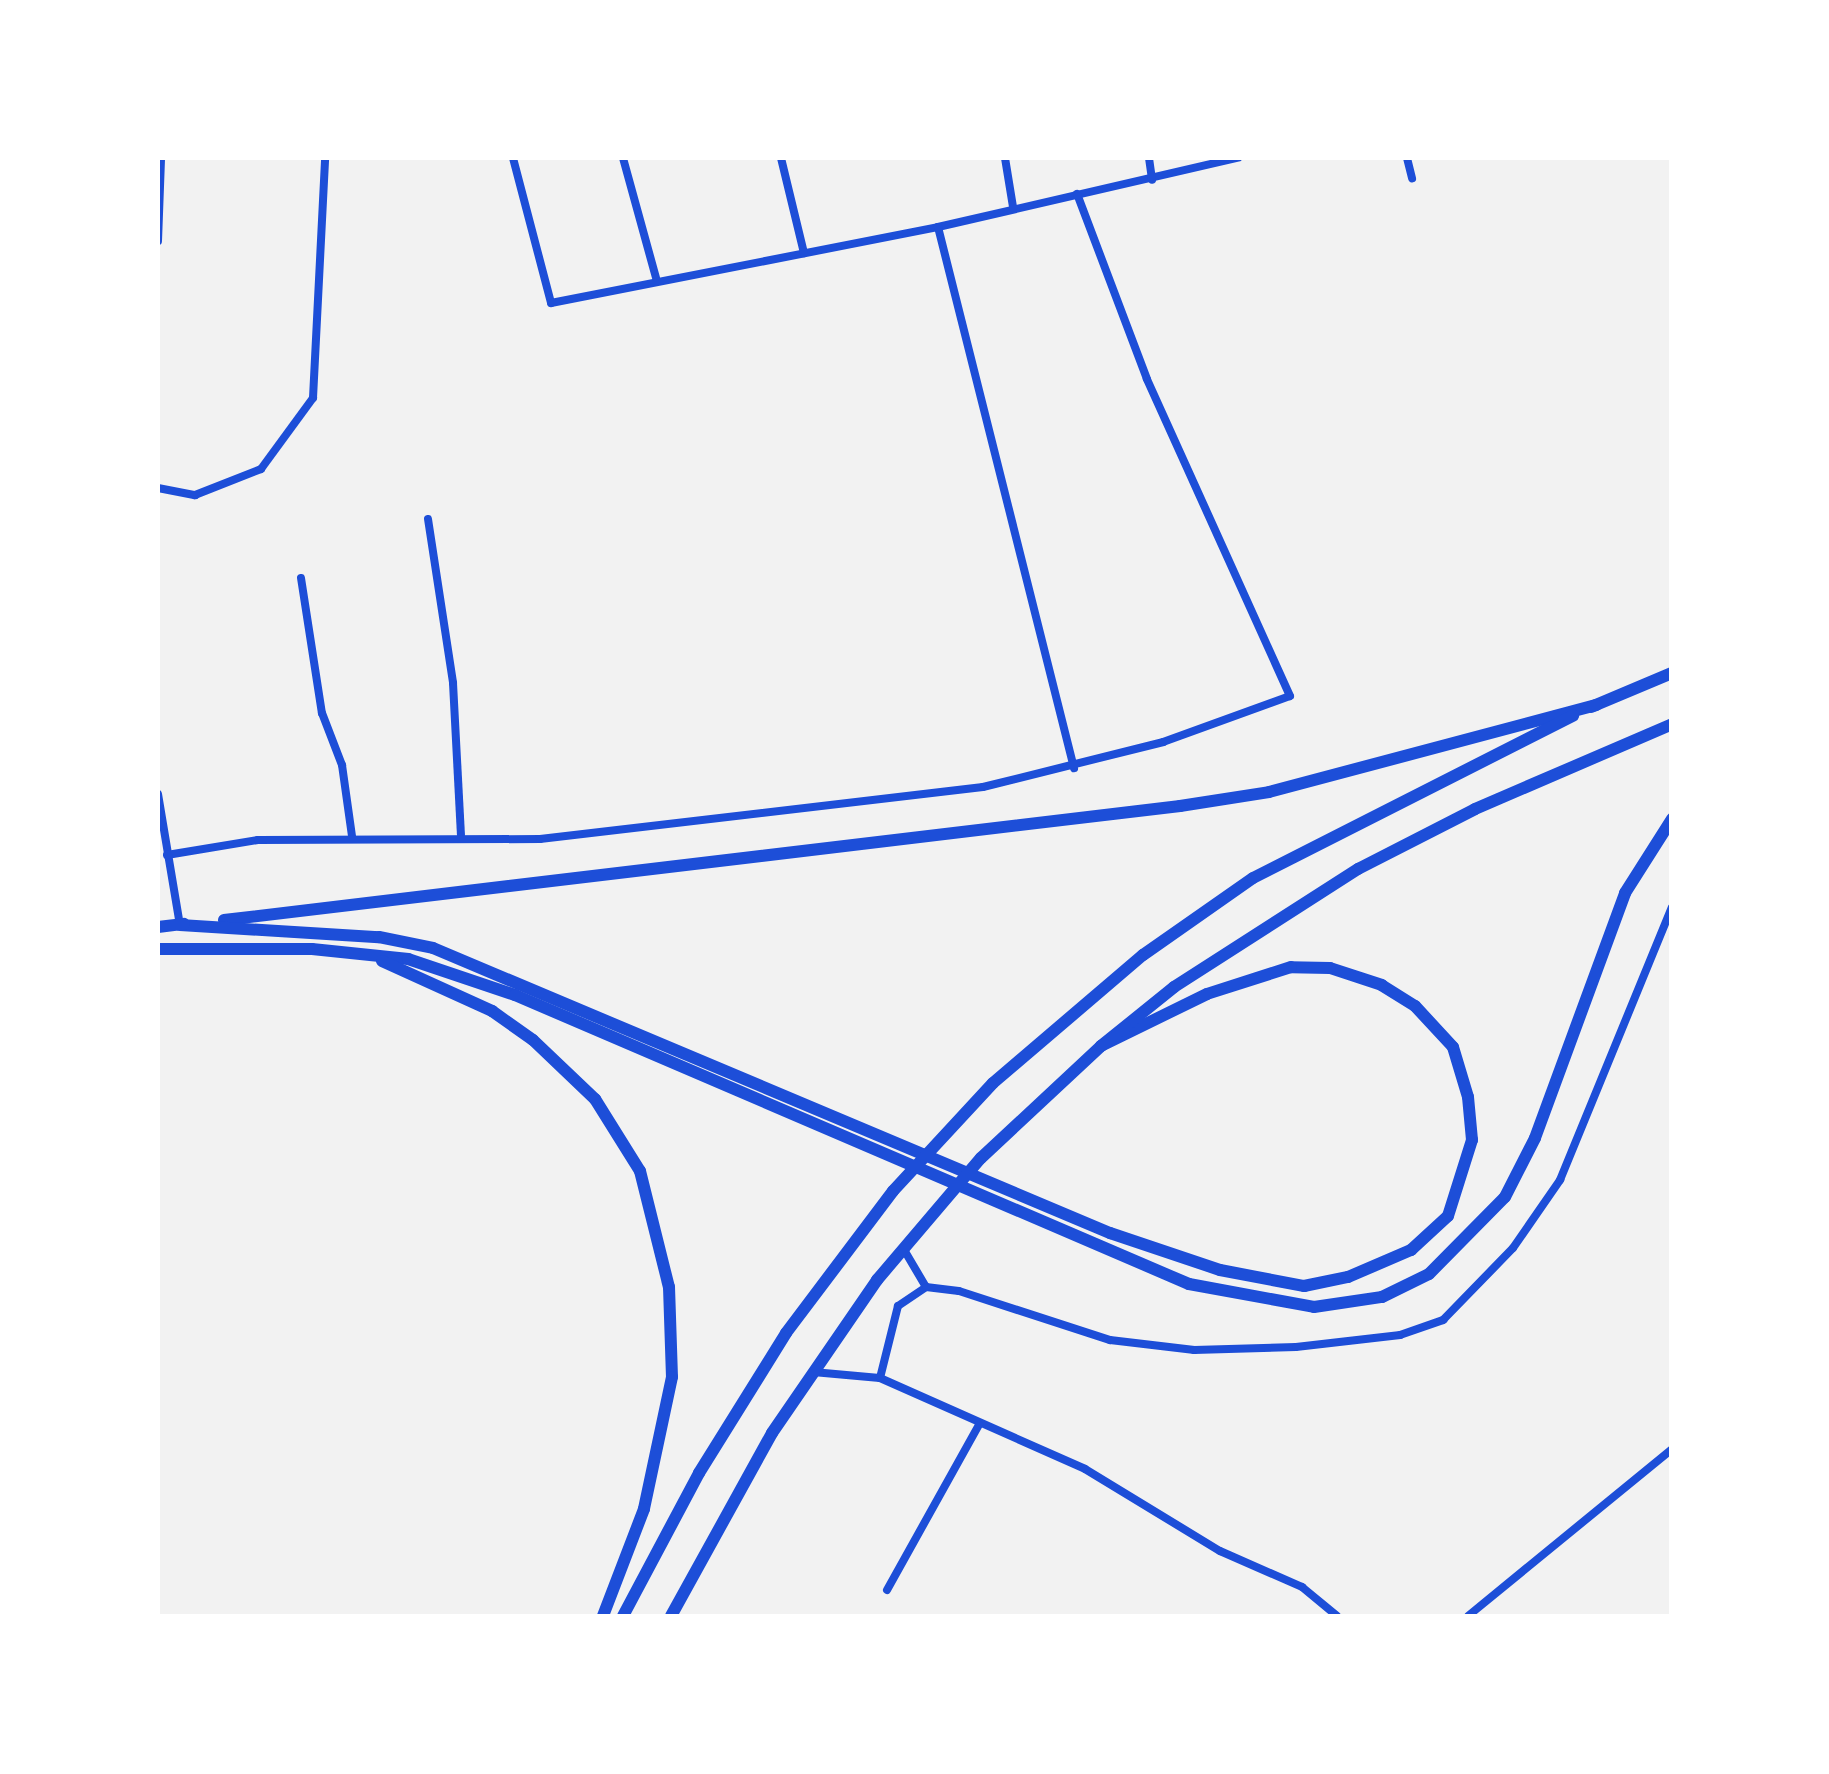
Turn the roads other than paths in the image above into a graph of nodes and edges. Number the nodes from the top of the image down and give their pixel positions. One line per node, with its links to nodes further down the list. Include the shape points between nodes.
1 (161, 158): 15 (street)
2 (324, 158): 18 (street, via 312,398 261,469 195,494)
3 (513, 158): 17 (street, via 551,303)
4 (623, 158): 17 (street)
5 (781, 158): 16 (street)
6 (1005, 158): 13 (street)
7 (1149, 158): 11 (street)
8 (1238, 158): 11 (street)
9 (1407, 158): 10 (street)
10 (1412, 178)
11 (1152, 180): 12 (street)
12 (1077, 194): 13 (street); 24 (street, via 1146,379 1290,696)
13 (1014, 207): 14 (street)
14 (938, 227): 16 (street); 24 (street)
15 (158, 241)
16 (804, 253): 17 (street)
17 (656, 278)
18 (158, 488)
19 (428, 520): 27 (street, via 452,682)
20 (301, 578): 28 (street, via 322,713 342,766)
21 (1672, 672): 22 (highway)
22 (1597, 705): 31 (highway, via 1306,783 1180,806); 45 (highway, via 1253,878 1143,954 993,1083 893,1191 786,1333 698,1473)
23 (1672, 724): 35 (highway, via 1475,809 1358,869 1174,986)
24 (1074, 768): 27 (street, via 693,825 631,823 540,839)
25 (158, 794): 29 (street)
26 (1672, 819): 36 (highway, via 1625,894 1535,1138 1505,1197 1429,1274 1382,1298 1314,1307 1253,1298 1189,1284)
27 (461, 835): 28 (street)
28 (352, 836): 29 (street, via 258,840)
29 (167, 855): 31 (street)
30 (1672, 906): 38 (street, via 1560,1180 1481,1284 1430,1327 1265,1350 1154,1347)
31 (180, 924): 32 (highway); 36 (highway, via 379,937 433,948 902,1145)
32 (158, 927)
33 (158, 949): 34 (highway)
34 (361, 953): 36 (highway, via 408,959 515,996 893,1157); 44 (highway, via 435,982 533,1040 595,1099 640,1171 669,1287 672,1377 644,1510)
35 (1102, 1046): 36 (highway, via 1208,994 1291,967 1330,968 1382,986 1416,1006 1453,1047 1468,1097 1472,1140 1448,1216 1411,1250 1348,1277 1304,1286 1181,1260); 37 (highway, via 981,1158)
36 (997, 1192)
37 (903, 1248): 38 (street); 39 (highway)
38 (926, 1287): 40 (street, via 898,1306)
39 (813, 1372): 40 (street); 46 (highway, via 733,1498)
40 (880, 1378): 41 (street)
41 (980, 1425): 43 (street); 47 (street, via 1122,1489 1220,1551 1302,1587)
42 (1672, 1449): 48 (street)
43 (887, 1590)
44 (603, 1616)
45 (622, 1616)
46 (672, 1616)
47 (1337, 1616)
48 (1468, 1616)

